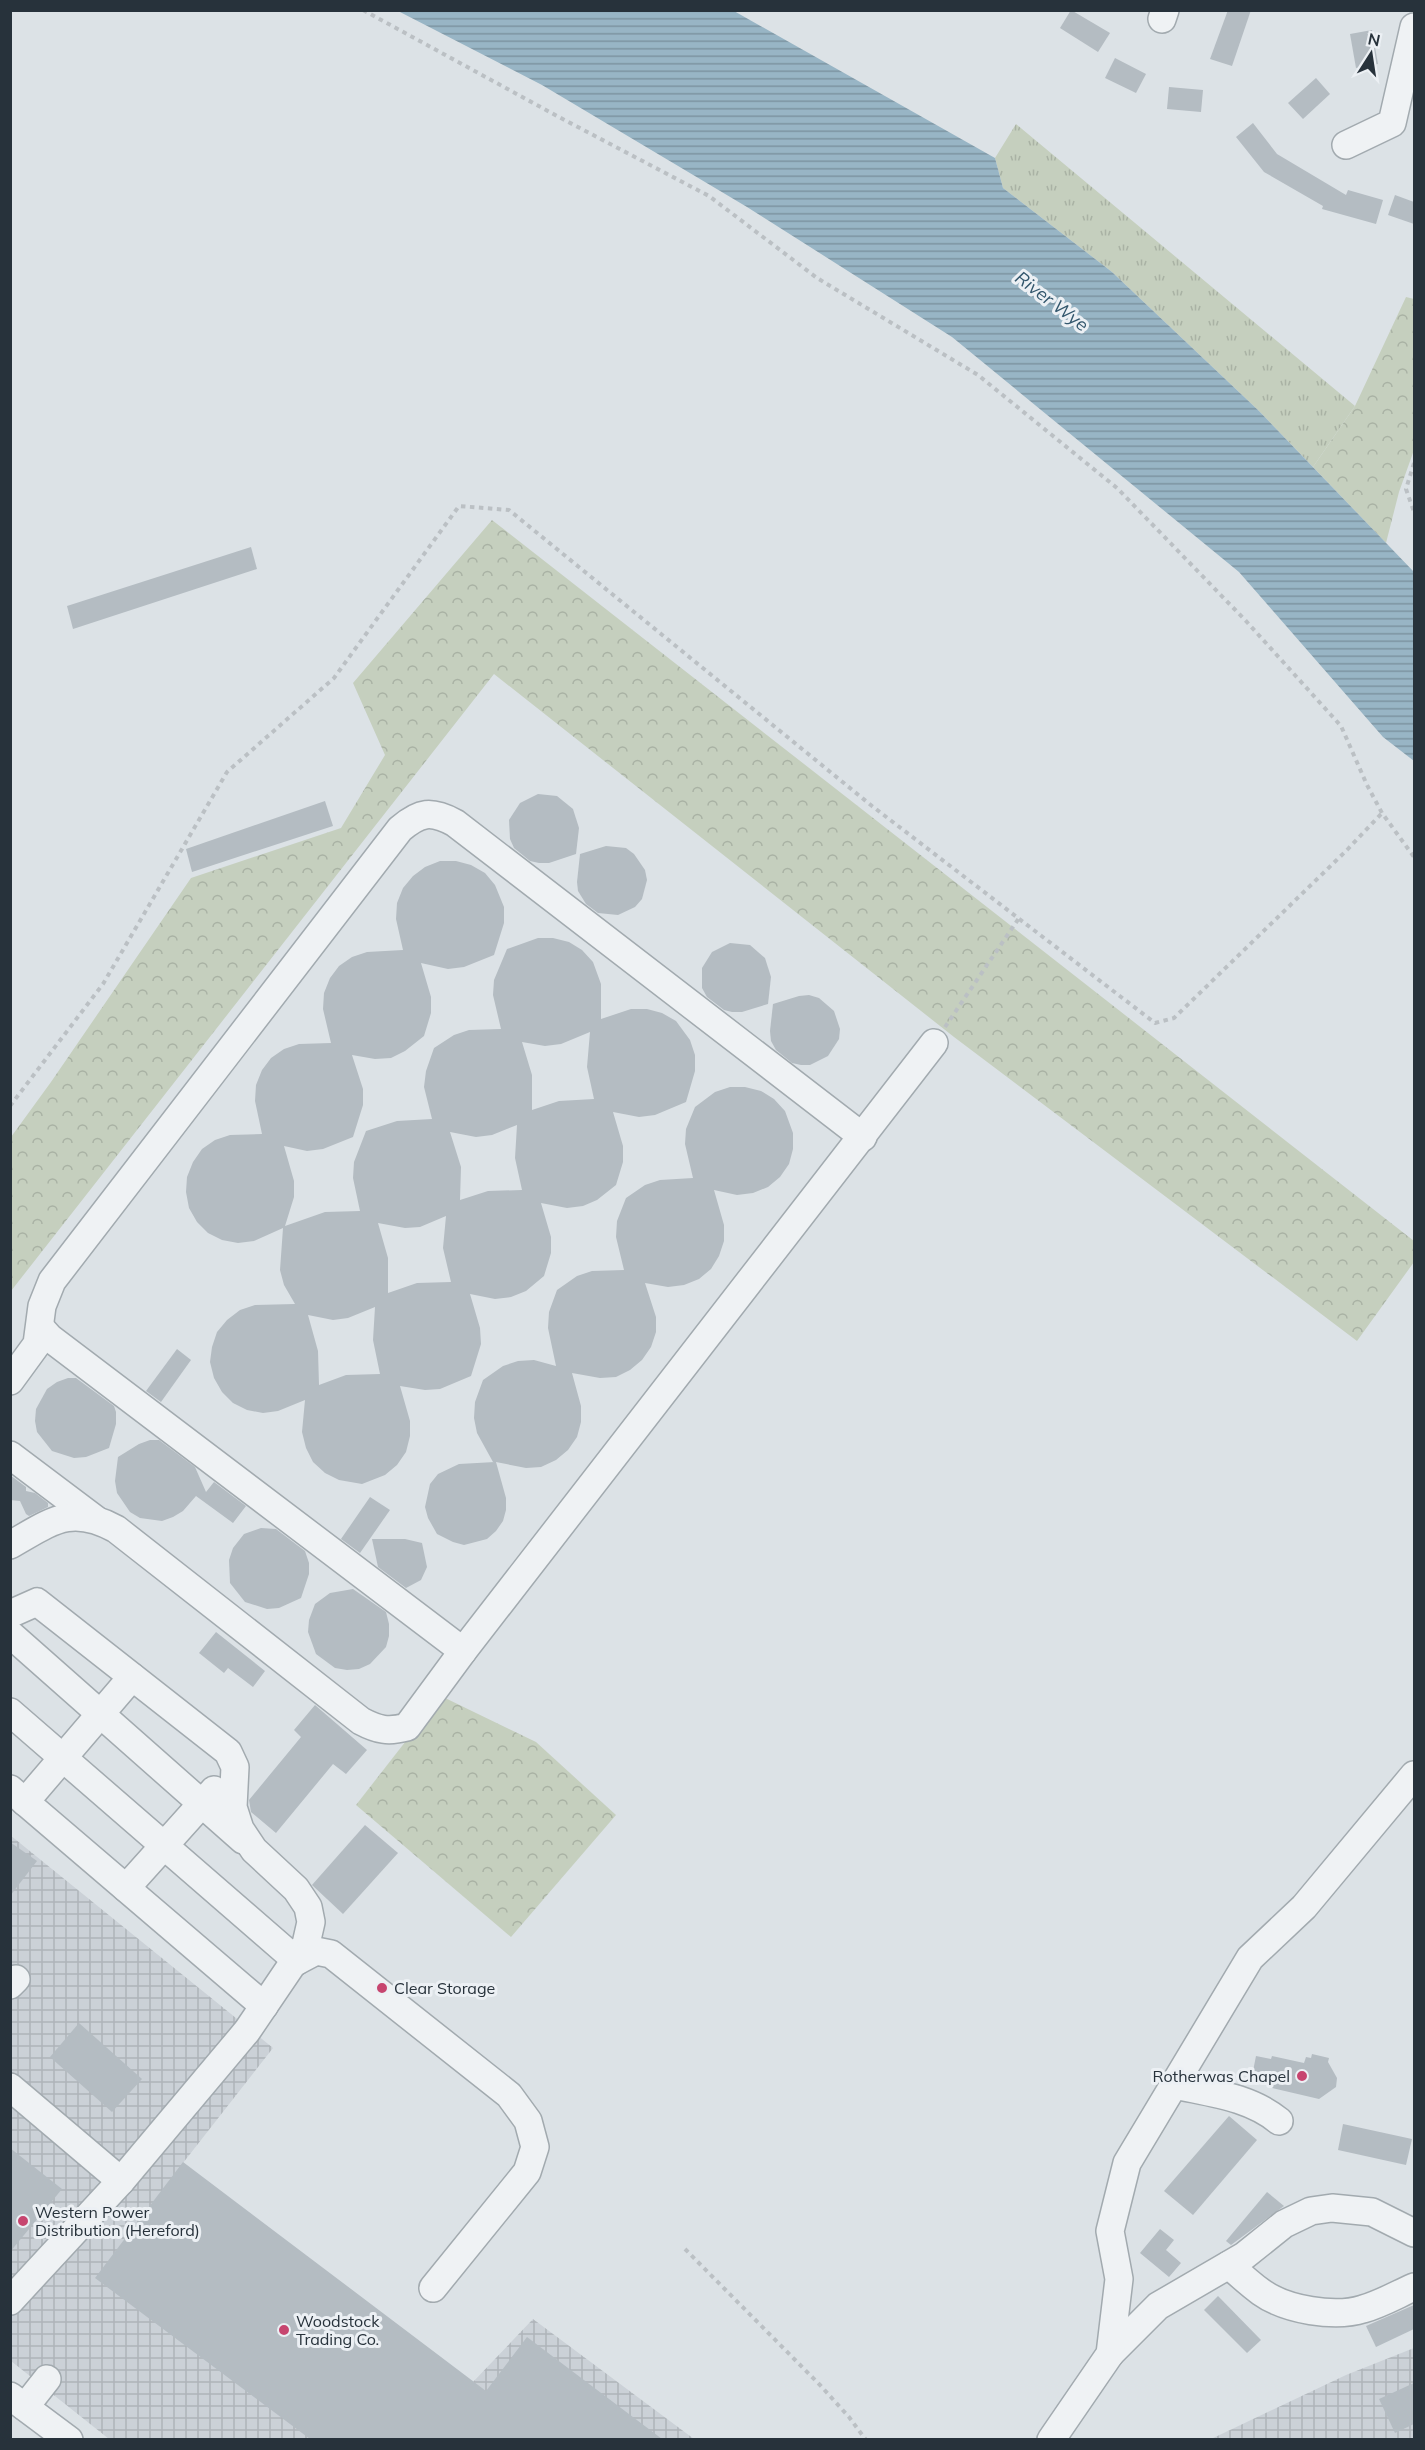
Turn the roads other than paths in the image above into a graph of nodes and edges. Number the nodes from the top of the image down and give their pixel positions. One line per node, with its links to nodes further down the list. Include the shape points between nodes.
1 (1410, 10): 2 (street)
2 (1414, 14)
3 (1414, 27): 4 (street, via 1392,123)
4 (1346, 145)
5 (934, 1043): 6 (street)
6 (863, 1137): 7 (street, via 455,823 441,816 419,815 400,829 52,1281 42,1306); 14 (street)
7 (40, 1327): 8 (street, via 38,1344); 14 (street)
8 (10, 1381)
9 (10, 1455): 10 (street)
10 (95, 1519): 11 (street, via 78,1516 51,1521); 14 (street, via 116,1528 377,1730 407,1726)
11 (19, 1540)
12 (10, 1614): 15 (street, via 37,1602)
13 (10, 1634): 17 (street)
14 (463, 1651)
15 (132, 1677): 17 (street); 19 (street, via 228,1752)
16 (10, 1712): 18 (street)
17 (101, 1714): 18 (street); 22 (street)
18 (63, 1758): 21 (street); 23 (street)
19 (235, 1767): 22 (street); 24 (street, via 233,1807 240,1829)
20 (1414, 1775): 28 (street, via 1304,1907 1250,1959)
21 (18, 1795): 25 (street)
22 (202, 1804): 23 (street); 24 (street)
23 (164, 1846): 25 (street); 26 (street)
24 (254, 1850): 26 (street, via 296,1888 308,1907 311,1922)
25 (126, 1888): 27 (street)
26 (297, 1961): 27 (street); 36 (street, via 316,1951 331,1954 509,2095 528,2121 535,2147 527,2172)
27 (264, 2006): 31 (street)
28 (1175, 2085): 30 (street, via 1236,2098 1269,2112); 34 (street, via 1127,2163 1110,2231)
29 (10, 2087): 31 (street)
30 (1279, 2121)
31 (121, 2181): 37 (street)
32 (1414, 2233): 33 (street, via 1372,2212 1332,2208 1311,2211 1284,2224)
33 (1229, 2265): 35 (street, via 1263,2294 1322,2313 1363,2310); 38 (street)
34 (1119, 2279): 38 (street, via 1137,2297); 39 (street)
35 (1414, 2287)
36 (433, 2288)
37 (10, 2301)
38 (1158, 2306): 39 (street)
39 (1110, 2354): 43 (street)
40 (47, 2379): 41 (street)
41 (18, 2402): 42 (street)
42 (69, 2439)
43 (1051, 2439)

